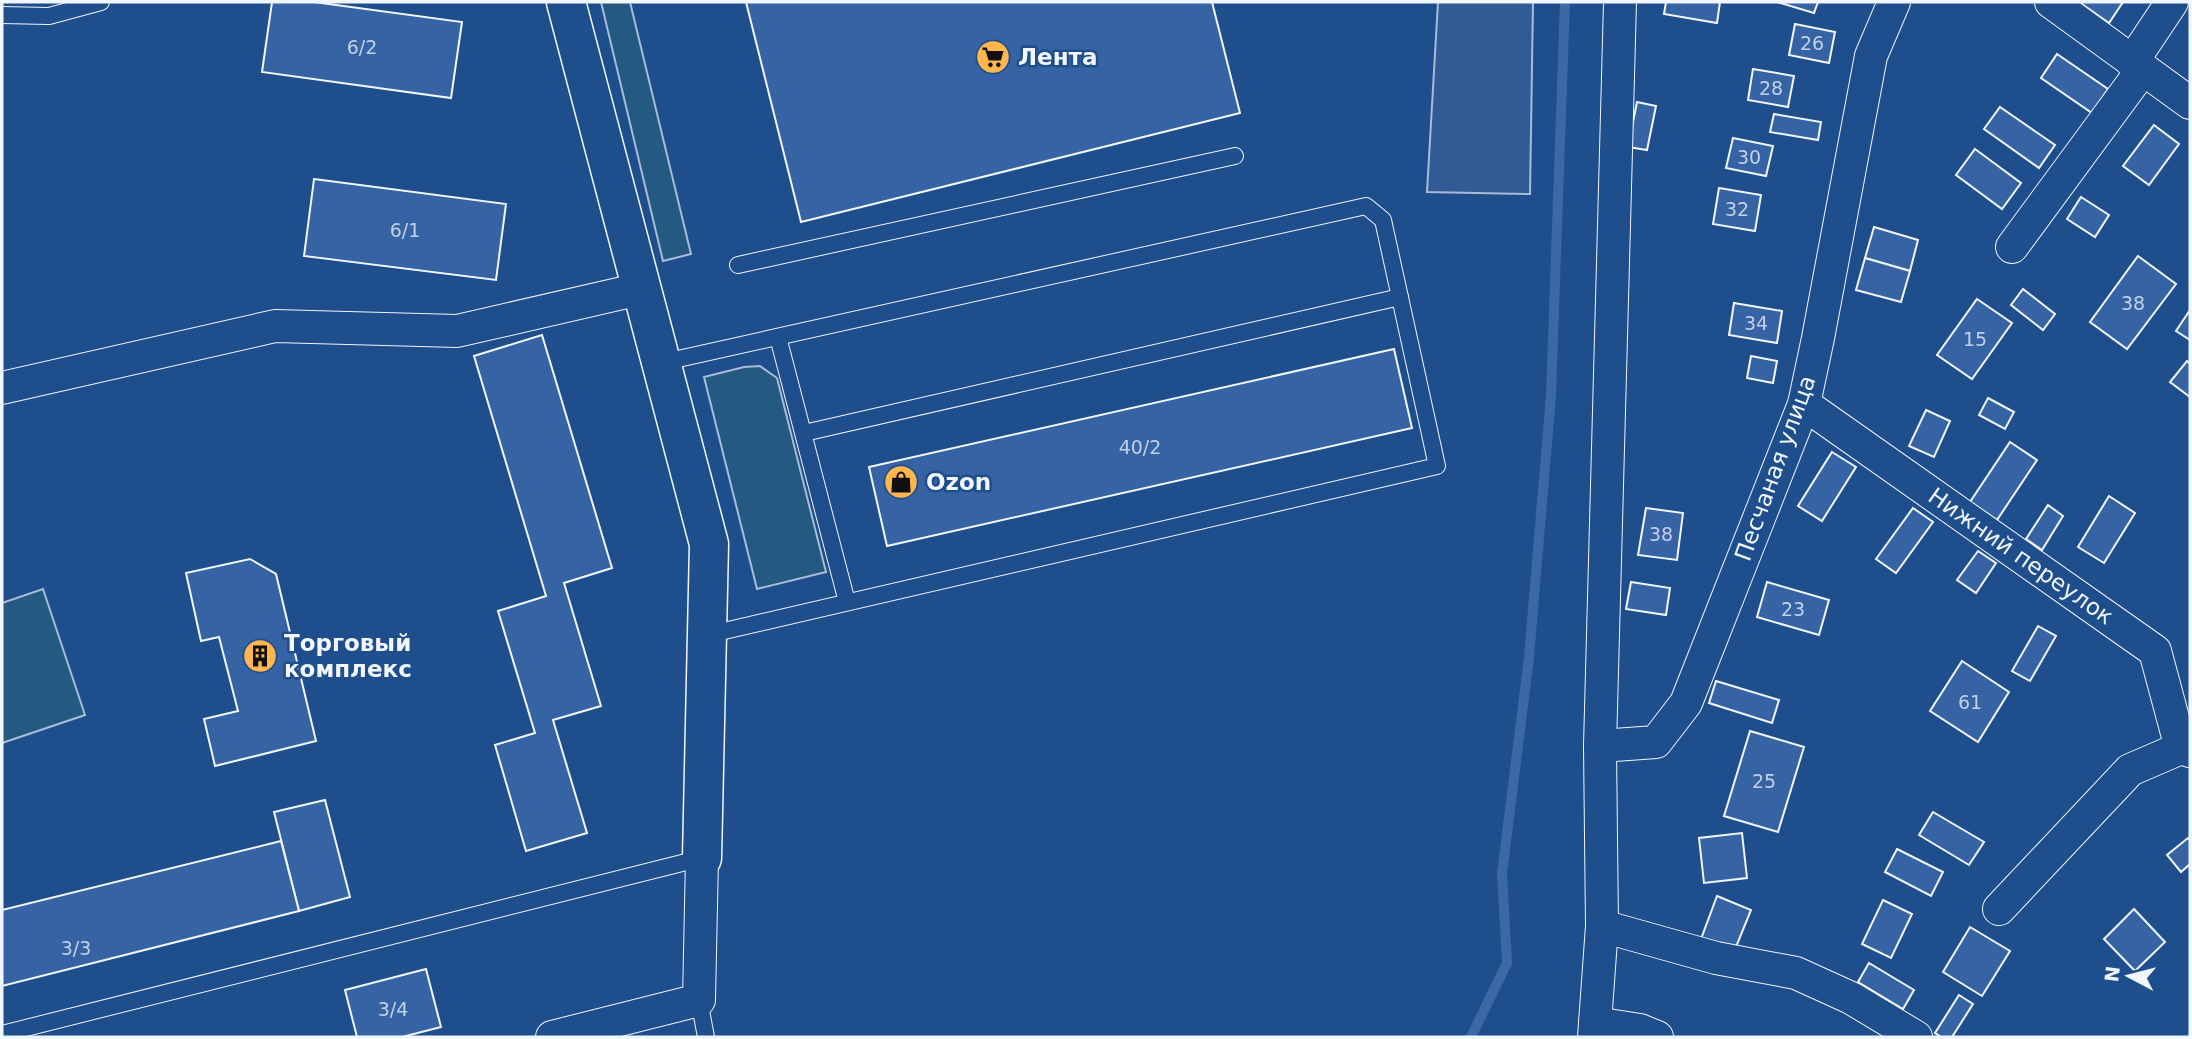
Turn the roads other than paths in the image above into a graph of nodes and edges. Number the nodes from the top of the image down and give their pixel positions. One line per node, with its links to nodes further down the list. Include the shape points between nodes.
1 (101, 2): 7 (lane, via 48,16)
2 (566, 2): 13 (street)
3 (1620, 2): 22 (street)
4 (1894, 2): 18 (street, Песчаная улица, via 1871,56)
5 (2051, 2): 8 (street)
6 (2172, 2): 8 (street)
7 (2, 15)
8 (2138, 66): 9 (street); 11 (street)
9 (2190, 103)
10 (1235, 156): 12 (lane)
11 (2012, 247)
12 (738, 265)
13 (640, 289): 16 (street); 17 (street, via 457,331 275,326)
14 (1400, 297): 15 (lane, via 1383,220 1366,206); 19 (lane); 20 (lane, via 1437,466)
15 (778, 337): 16 (lane); 19 (lane)
16 (660, 363): 21 (street, via 709,544)
17 (2, 388)
18 (1804, 404): 22 (street, Песчаная улица, via 1686,704 1656,742); 23 (street, Нижний переулок, via 2155,651)
19 (804, 433): 20 (lane)
20 (847, 602): 21 (lane)
21 (706, 635): 24 (street)
22 (1600, 746): 26 (street)
23 (2186, 750): 25 (street, Нижний переулок, via 2130,770)
24 (702, 858): 27 (street); 29 (lane)
25 (2000, 909)
26 (1602, 926): 28 (street); 33 (street, via 1716,958 1796,973 1851,998)
27 (699, 1000): 30 (street); 31 (lane)
28 (1594, 1030): 32 (street, via 1640,1030)
29 (2, 1034)
30 (552, 1037)
31 (706, 1037)
32 (1657, 1037)
33 (1916, 1037)

